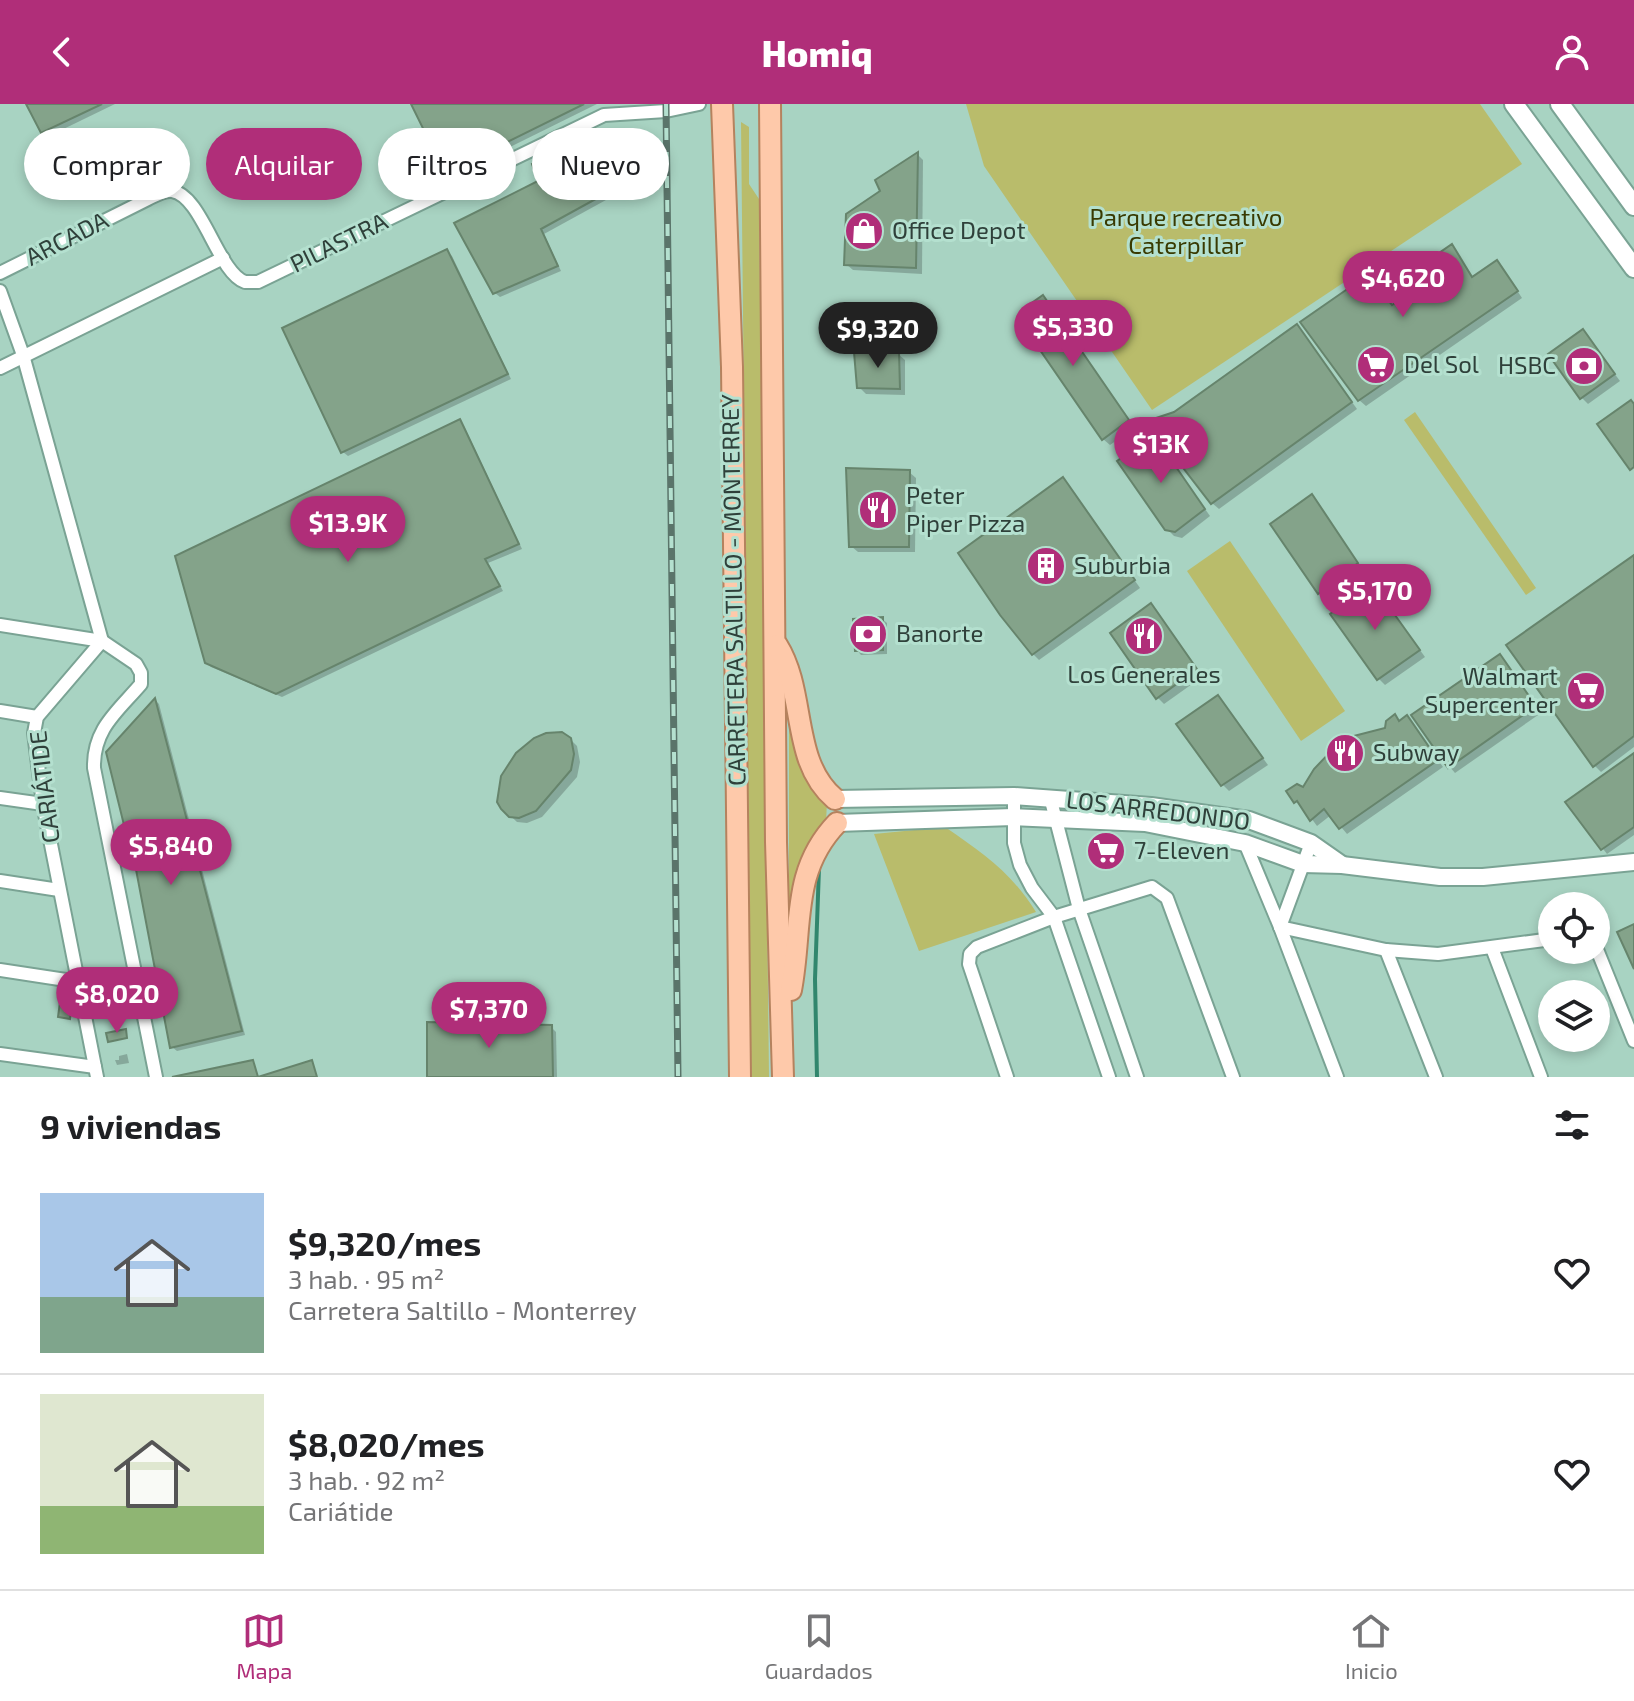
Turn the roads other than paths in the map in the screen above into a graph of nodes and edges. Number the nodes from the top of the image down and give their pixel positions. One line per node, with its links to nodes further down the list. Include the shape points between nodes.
1 (699, 104): 7 (street, PILASTRA, via 604,115 258,282 238,277)
2 (722, 104): 48 (main road, CARRETERA SALTILLO - MONTERREY, via 732,367)
3 (770, 104): 16 (main road, CARRETERA SALTILLO - MONTERREY)
4 (1514, 104): 8 (main road)
5 (1560, 104): 6 (main road)
6 (1634, 206)
7 (223, 258): 9 (street, ARCADA, via 191,204 179,193 164,192); 11 (street)
8 (1634, 268)
9 (0, 273)
10 (0, 291): 11 (street)
11 (23, 355): 12 (street); 15 (street)
12 (0, 368)
13 (0, 610): 14 (street)
14 (2, 625): 15 (street)
15 (102, 641): 18 (street, CARIÁTIDE); 47 (street, via 141,673 141,684 98,736 93,750)
16 (774, 641): 22 (main road, via 791,676 809,763); 43 (main road, CARRETERA SALTILLO - MONTERREY)
17 (0, 711): 18 (street)
18 (37, 717): 23 (street, CARIÁTIDE, via 34,733)
19 (1014, 796): 20 (street, LOS ARREDONDO); 22 (street, LOS ARREDONDO); 24 (street)
20 (1050, 797): 25 (street); 28 (street, LOS ARREDONDO, via 1249,820)
21 (0, 798): 23 (street)
22 (835, 799)
23 (43, 804): 33 (street, CARIÁTIDE)
24 (1013, 817): 25 (street, LOS ARREDONDO); 26 (street, LOS ARREDONDO); 35 (street, via 1020,865)
25 (1054, 817): 27 (street, LOS ARREDONDO, via 1145,823); 34 (street)
26 (837, 823): 43 (main road, via 820,843 803,881 792,986)
27 (1245, 843): 30 (street, LOS ARREDONDO); 36 (street)
28 (1311, 843): 30 (street); 31 (street, LOS ARREDONDO)
29 (1634, 862): 31 (street, via 1483,877)
30 (1303, 864): 31 (street, LOS ARREDONDO); 36 (street)
31 (1342, 865)
32 (0, 881): 33 (street)
33 (59, 890): 42 (street, CARIÁTIDE)
34 (1079, 909): 35 (street); 52 (street); 53 (street, via 1145,887 1158,889 1167,898)
35 (1054, 917): 50 (street, via 970,954); 51 (street)
36 (1280, 927): 39 (street); 54 (street)
37 (1538, 941): 38 (street)
38 (1492, 948): 39 (street, via 1438,954); 56 (street)
39 (1386, 950): 55 (street)
40 (1603, 964): 44 (street)
41 (0, 970): 42 (street)
42 (79, 982): 46 (street, CARIÁTIDE)
43 (783, 1016): 49 (main road, CARRETERA SALTILLO - MONTERREY)
44 (1634, 1041)
45 (0, 1054): 46 (street)
46 (96, 1072)
47 (156, 1077)
48 (740, 1077)
49 (783, 1077)
50 (1007, 1077)
51 (1109, 1077)
52 (1137, 1077)
53 (1233, 1077)
54 (1337, 1077)
55 (1436, 1077)
56 (1541, 1077)

